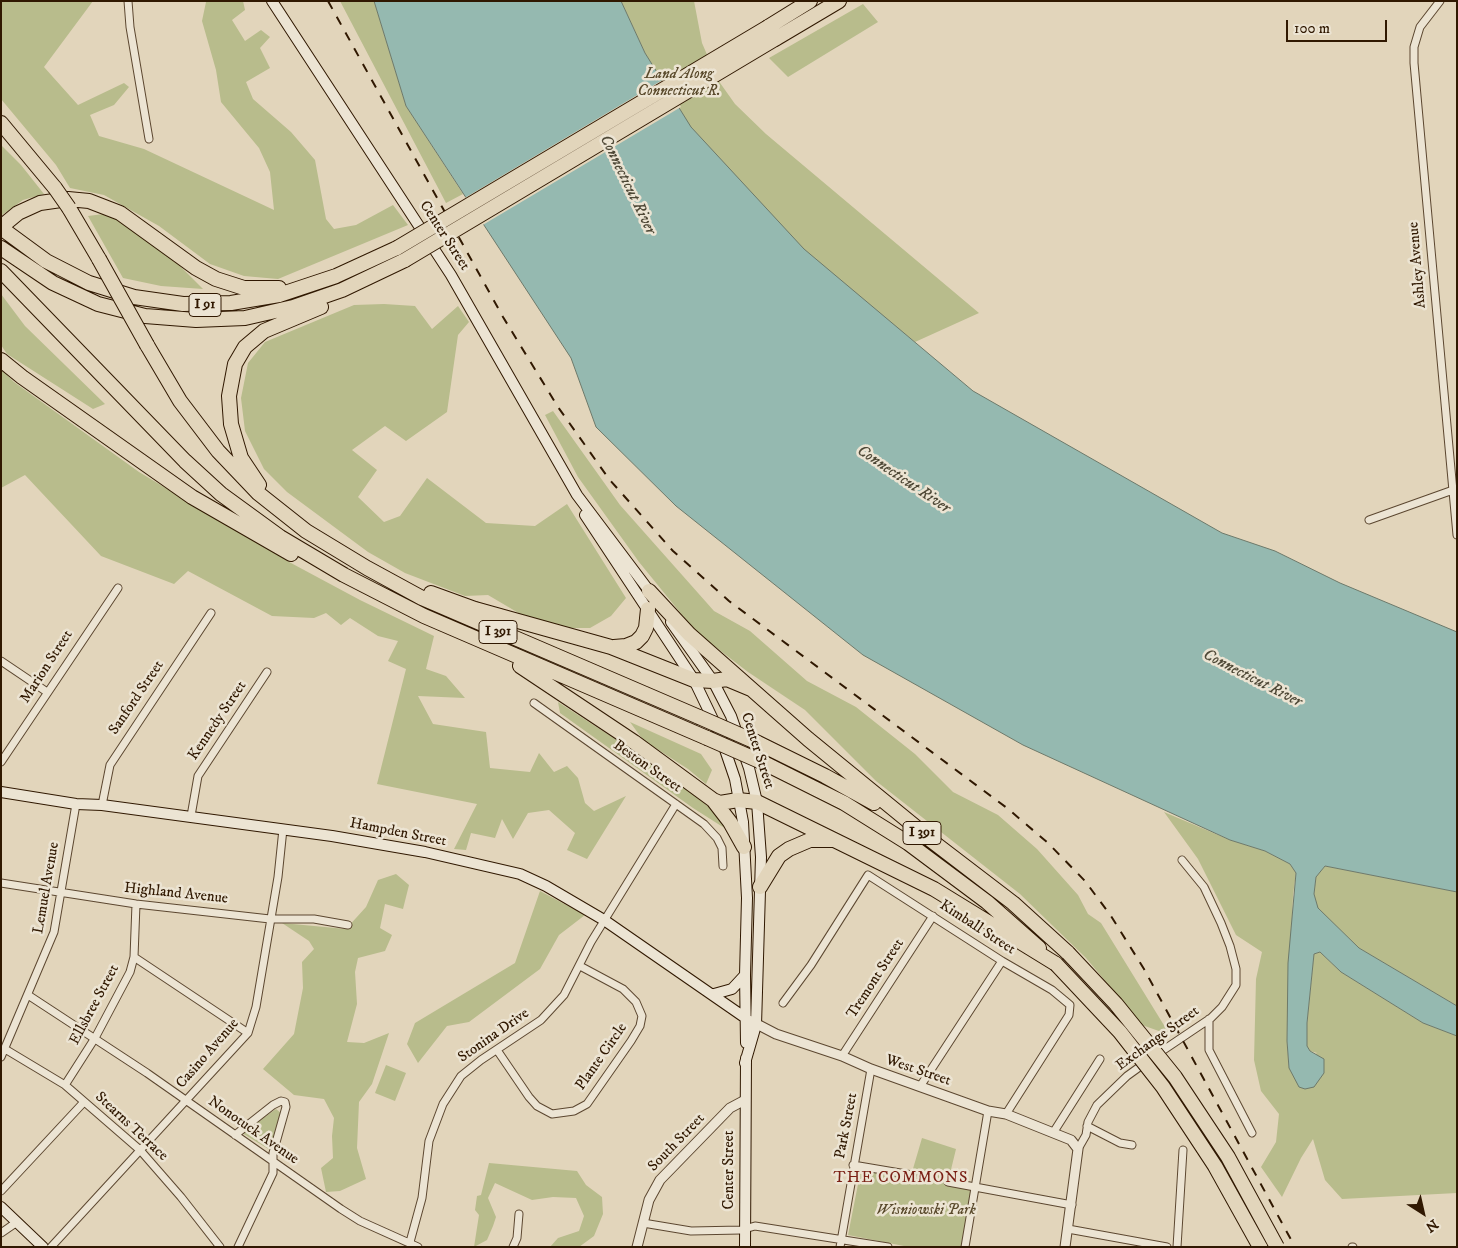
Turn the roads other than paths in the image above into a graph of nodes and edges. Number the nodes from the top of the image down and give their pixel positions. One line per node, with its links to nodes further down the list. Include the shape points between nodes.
1 (128, 1): 7 (street)
2 (272, 1): 15 (main road, Center Street, via 451,275)
3 (810, 1): 10 (highway, I 91, bridge, via 397,248)
4 (839, 1): 12 (highway, I 91, bridge)
5 (1440, 1): 14 (street, Ashley Avenue, via 1420,27 1414,46 1414,63)
6 (1, 123): 17 (highway, bridge, via 69,208 184,406 221,455 263,497)
7 (149, 139)
8 (1, 227): 10 (highway, I 91, via 56,267 100,287 146,300 231,304 308,286); 10 (highway, via 18,213 40,204 61,199 81,200 115,210 196,268 234,286 254,289 283,287)
9 (4, 251): 12 (highway, I 91, via 53,283 98,304 138,315 183,320 221,320 275,312 317,300)
10 (359, 266)
11 (1, 271): 20 (highway, via 156,433 221,494 280,538)
12 (377, 274): 17 (highway, via 332,301 264,331 245,347 233,368 229,412 241,458 260,486)
13 (1, 360): 20 (highway, via 213,510 306,563)
14 (1453, 490): 16 (street); 18 (street, Ashley Avenue)
15 (577, 495): 22 (main road, Center Street); 23 (main road, Center Street, via 583,511)
16 (1369, 520)
17 (306, 531): 19 (highway, I 391)
18 (1457, 535)
19 (367, 568): 26 (highway, via 464,605); 45 (highway, I 391, bridge, via 456,614 756,742 848,788)
20 (366, 587): 25 (highway, I 391)
21 (118, 588): 32 (street, Marion Street)
22 (649, 590): 30 (main road, Center Street); 31 (highway, via 689,634)
23 (648, 609): 26 (highway, via 642,636 626,646); 29 (main road, Center Street)
24 (211, 613): 41 (street, Sanford Street, via 110,765)
25 (488, 645): 36 (highway, via 634,742); 59 (highway, I 391, bridge, via 764,763 844,803 908,843 988,902)
26 (611, 647): 29 (highway)
27 (1, 661): 32 (street)
28 (267, 672): 42 (street, Kennedy Street, via 198,776)
29 (694, 680): 30 (highway); 37 (main road, Center Street, via 719,732)
30 (713, 681): 31 (highway, via 727,679); 38 (main road, Center Street, via 740,739)
31 (751, 689): 45 (highway, via 840,767)
32 (47, 692): 34 (street, Marion Street)
33 (534, 703): 40 (street, Beston Street)
34 (1, 762)
35 (1, 792): 39 (main road, Hampden Street)
36 (713, 800): 37 (highway, via 728,803); 46 (highway)
37 (738, 800): 38 (highway); 46 (main road, Center Street)
38 (757, 802): 44 (highway); 50 (main road, Center Street)
39 (76, 804): 41 (main road, Hampden Street); 51 (street, Lemuel Avenue)
40 (676, 804): 48 (street, Beston Street, via 717,838 722,848); 55 (street, Stonina Drive)
41 (102, 805): 42 (main road, Hampden Street)
42 (191, 816): 43 (main road, Hampden Street)
43 (283, 829): 54 (street, Casino Avenue); 55 (main road, Hampden Street, via 382,844 520,874)
44 (834, 840): 50 (highway, via 810,840 778,856); 59 (highway, via 959,903)
45 (934, 842): 121 (highway, I 391, bridge, via 1007,898 1068,953 1116,1004 1175,1077 1241,1178)
46 (744, 847): 61 (main road, Center Street, via 747,898)
47 (1182, 860): 65 (street, Exchange Street, via 1207,894 1230,946 1236,969 1236,985 1222,1007)
48 (723, 866)
49 (1, 883): 51 (street, Highland Avenue)
50 (760, 888): 66 (main road, Center Street)
51 (59, 892): 52 (street, Highland Avenue); 63 (street, Lemuel Avenue, via 52,939)
52 (136, 904): 54 (street, Highland Avenue); 57 (street, Ellsbree Street)
53 (933, 916): 58 (street, Kimball Street); 64 (street, Kimball Street, via 868,875 811,965); 71 (street, Tremont Street)
54 (270, 919): 56 (street, Highland Avenue, via 314,919); 67 (street, Casino Avenue, via 256,1007)
55 (604, 920): 60 (street, Stonina Drive); 62 (main road, Hampden Street)
56 (348, 925)
57 (134, 957): 67 (street); 68 (street, Ellsbree Street, via 130,972)
58 (1002, 962): 76 (street); 81 (street, Kimball Street, via 1052,990 1070,1005 1069,1015)
59 (1056, 964): 120 (highway, I 391, bridge, via 1120,1032 1162,1087 1215,1166)
60 (580, 966): 70 (street, Stonina Drive, via 564,995 551,1010); 70 (street, Plante Circle, via 623,990 636,1002 642,1016 631,1041 586,1104 574,1111 552,1114 537,1106)
61 (745, 975): 62 (main road, via 732,989); 66 (main road, Center Street)
62 (714, 994): 66 (main road, Hampden Street)
63 (28, 995): 68 (street, Nonotuck Avenue); 69 (street, Lemuel Avenue)
64 (783, 1002)
65 (1209, 1019): 82 (street, Exchange Street, via 1127,1076 1097,1105); 84 (street, via 1209,1050)
66 (752, 1022): 71 (street, West Street, via 794,1041); 78 (main road, Center Street)
67 (248, 1033): 77 (street, Casino Avenue)
68 (95, 1038): 75 (street, Ellsbree Street); 77 (street, Nonotuck Avenue)
69 (5, 1049): 72 (street, Lemuel Avenue); 75 (street, Stearns Terrace)
70 (497, 1050): 105 (street, Stonina Drive, via 461,1076 443,1104 429,1141 422,1198)
71 (842, 1056): 74 (street, West Street)
72 (1, 1057)
73 (1100, 1059): 83 (street)
74 (871, 1069): 76 (street, West Street); 91 (street, Park Street)
75 (65, 1085): 79 (street, Stearns Terrace)
76 (921, 1085): 80 (street, West Street)
77 (186, 1100): 85 (street, Nonotuck Avenue); 88 (street, Casino Avenue)
78 (745, 1100): 100 (street, South Street, via 730,1108 660,1180 649,1200); 101 (main road, Center Street)
79 (84, 1102): 88 (street, Stearns Terrace); 95 (street)
80 (988, 1111): 81 (street, West Street); 94 (street)
81 (1006, 1114): 83 (street, West Street)
82 (1087, 1126): 86 (street, via 1120,1143); 87 (street, Exchange Street)
83 (1053, 1133): 87 (street, West Street, via 1071,1140)
84 (1252, 1133)
85 (235, 1136): 90 (street, Nonotuck Avenue); 90 (street, via 273,1105 285,1102 273,1153)
86 (1132, 1144)
87 (1078, 1149): 96 (street, Exchange Street)
88 (140, 1150): 107 (street, Casino Avenue); 108 (street, Stearns Terrace)
89 (1183, 1150): 119 (street)
90 (274, 1163): 105 (street, Nonotuck Avenue, via 360,1221); 109 (street, via 274,1173)
91 (854, 1165): 92 (street); 104 (street, Park Street)
92 (912, 1175)
93 (948, 1182): 94 (street)
94 (976, 1186): 96 (street); 116 (street)
95 (1, 1190)
96 (1072, 1205): 102 (street, Exchange Street)
97 (1, 1207): 99 (main road)
98 (519, 1214): 111 (street)
99 (17, 1222): 103 (street); 106 (main road)
100 (643, 1224): 101 (street, via 691,1231); 112 (street, South Street)
101 (745, 1229): 104 (street, via 755,1226); 113 (main road, Center Street)
102 (1068, 1229): 117 (street, Exchange Street); 118 (street)
103 (1, 1233)
104 (842, 1238): 114 (street, Park Street); 115 (street)
105 (410, 1242): 110 (street, Nonotuck Avenue)
106 (44, 1247)
107 (51, 1247)
108 (220, 1247)
109 (238, 1247)
110 (418, 1247)
111 (514, 1247)
112 (637, 1247)
113 (745, 1247)
114 (840, 1247)
115 (888, 1247)
116 (966, 1247)
117 (1065, 1247)
118 (1167, 1247)
119 (1177, 1247)
120 (1260, 1247)
121 (1277, 1247)

